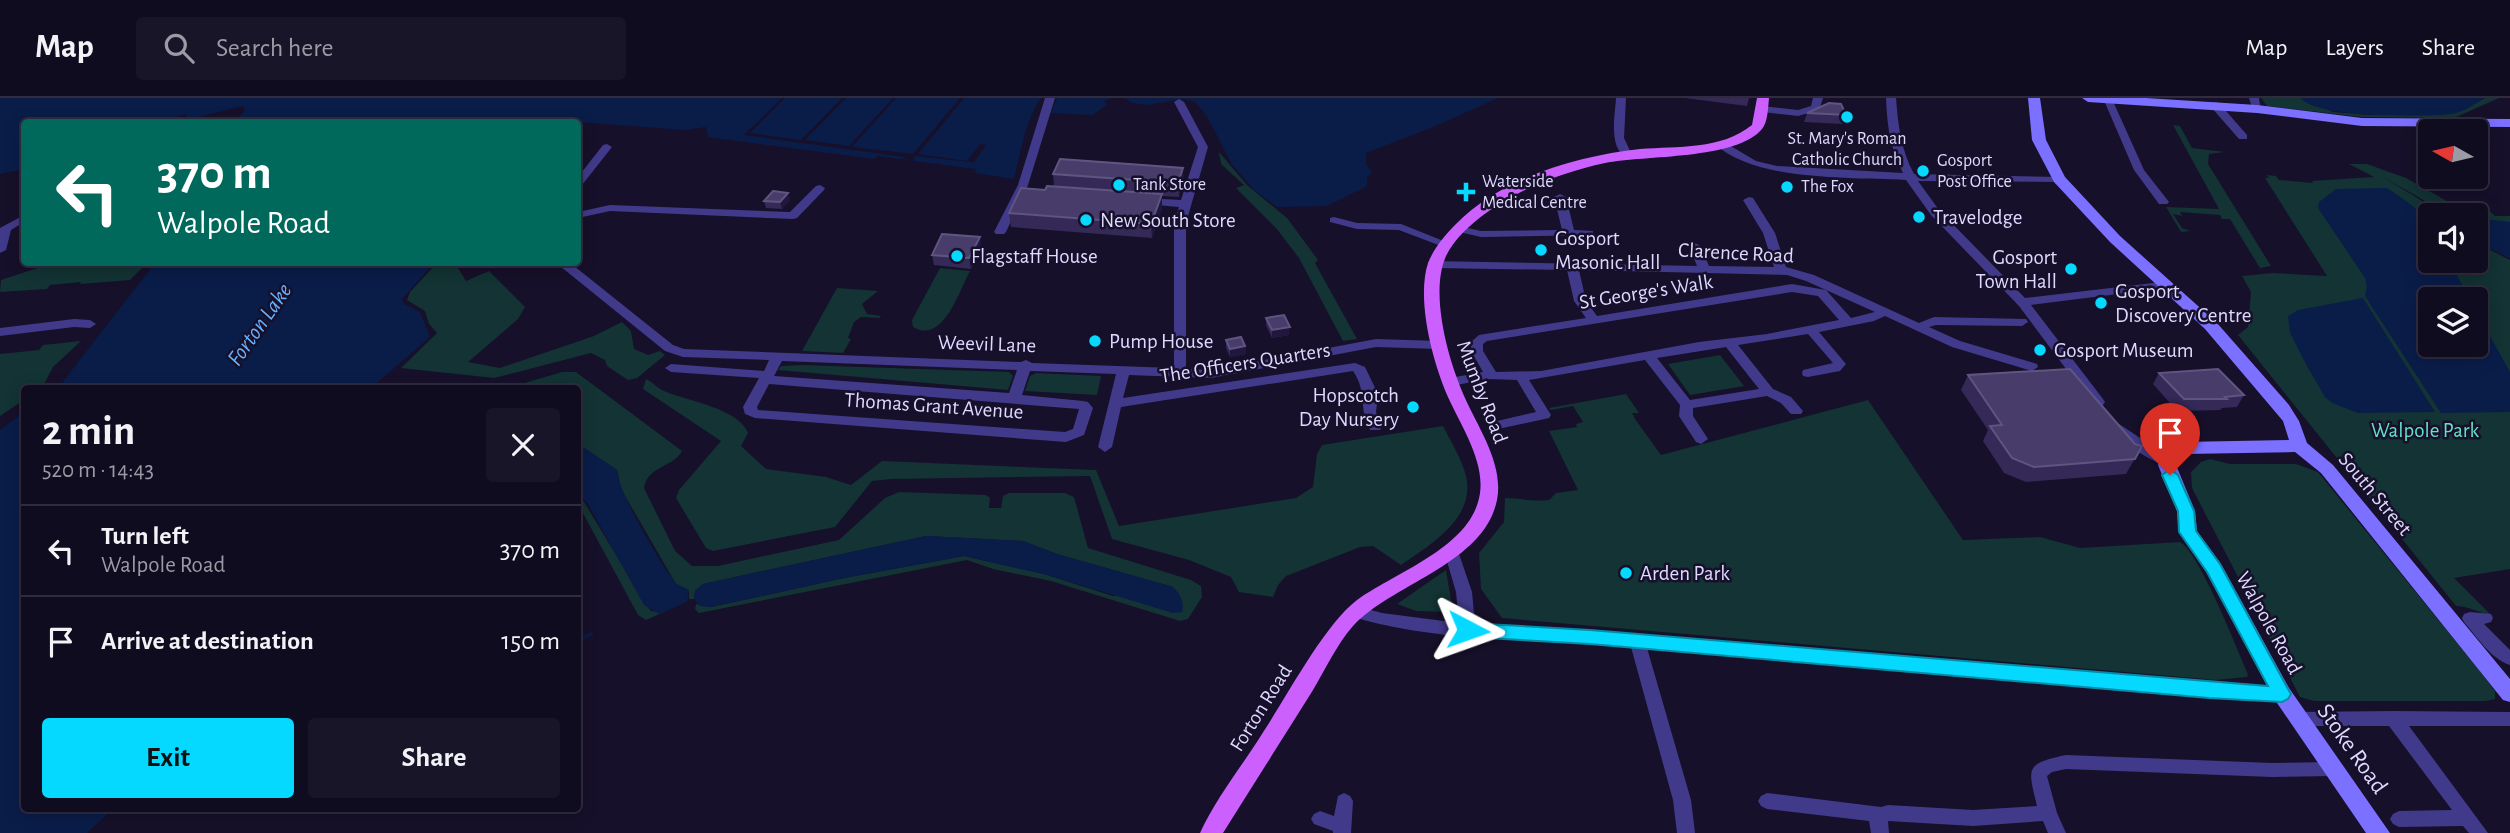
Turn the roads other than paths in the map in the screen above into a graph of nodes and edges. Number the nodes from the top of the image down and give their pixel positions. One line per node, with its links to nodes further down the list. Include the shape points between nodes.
1 (1051, 98): 31 (street, via 1026,192)
2 (1620, 98): 17 (street, via 1619,138)
3 (1818, 98): 11 (street, via 1808,112)
4 (1891, 98): 18 (street, via 1892,130)
5 (2034, 98): 20 (street, South Street, via 2039,140)
6 (2088, 98): 7 (street)
7 (2107, 99): 8 (street); 25 (street, via 2138,170)
8 (2165, 100): 12 (street)
9 (1179, 102): 26 (street, via 1203,147)
10 (2255, 103): 12 (street); 13 (street, via 2362,122)
11 (1763, 104): 15 (main road, Mumby Road, via 1759,124 1751,132)
12 (2215, 106): 14 (street)
13 (2510, 123)
14 (2243, 137)
15 (1720, 144): 17 (main road, Mumby Road); 18 (street, via 1763,173)
16 (607, 147): 19 (street)
17 (1627, 155): 30 (main road, Mumby Road, via 1536,179)
18 (1907, 176): 20 (street); 43 (street, via 1928,205)
19 (581, 179)
20 (2060, 179): 42 (street, South Street, via 2115,239)
21 (820, 188): 27 (street, via 797,214 787,216 614,208)
22 (1560, 197): 32 (street)
23 (1132, 200): 26 (street)
24 (1749, 200): 41 (street, via 1769,233)
25 (2163, 202)
26 (1184, 204): 62 (street)
27 (581, 214)
28 (21, 220): 36 (street, via 6,228)
29 (1334, 220): 34 (street, via 1357,226 1401,227)
30 (1459, 229): 32 (street, via 1481,234); 34 (main road, Mumby Road)
31 (1000, 232)
32 (1569, 233): 33 (street)
33 (1589, 233)
34 (1445, 244): 37 (main road, Mumby Road)
35 (1695, 246): 40 (street)
36 (0, 250)
37 (1434, 264): 39 (street, Clarence Road); 53 (main road, Mumby Road)
38 (567, 266): 55 (street, Weevil Lane, via 674,351)
39 (1572, 267): 40 (street, Clarence Road); 45 (street, via 1580,301)
40 (1704, 269): 41 (street, Clarence Road)
41 (1781, 270): 44 (street, Clarence Road)
42 (2166, 284): 43 (street); 76 (street, South Street, via 2211,326 2283,409)
43 (2022, 302): 78 (street, via 2126,437)
44 (1884, 312): 46 (street); 49 (street, Clarence Road)
45 (1594, 320): 46 (street, St George's Walk, via 1791,289 1822,293); 64 (street, St George's Walk, via 1478,341 1477,351)
46 (1850, 320): 50 (street)
47 (2022, 321): 49 (street, via 1934,321)
48 (90, 324): 51 (street)
49 (1919, 327): 58 (street, Clarence Road)
50 (1811, 330): 52 (street); 63 (street, via 1840,364)
51 (0, 332)
52 (1730, 343): 56 (street); 68 (street)
53 (1439, 345): 54 (street, Weevil Lane, via 1385,342); 67 (main road, Mumby Road)
54 (1338, 351): 60 (street); 62 (street, Weevil Lane, via 1220,373)
55 (778, 356): 57 (street, Weevil Lane); 66 (street, Thomas Grant Avenue)
56 (1649, 356): 65 (street); 71 (street)
57 (1026, 364): 61 (street, Weevil Lane); 69 (street)
58 (2024, 367)
59 (671, 368): 66 (street)
60 (1346, 368): 70 (street, The Officers Quarters); 74 (street, The Officers Quarters, via 1358,368 1362,373 1371,394 1369,412)
61 (1124, 369): 62 (street, Weevil Lane); 70 (street)
62 (1180, 372)
63 (1808, 373)
64 (1490, 375): 65 (street); 67 (street)
65 (1520, 375): 73 (street, via 1544,415)
66 (767, 377): 69 (street); 69 (street, Thomas Grant Avenue, via 750,407 755,414 1066,437 1079,432 1083,405)
67 (1450, 382): 79 (main road, Mumby Road, via 1488,468 1491,490 1484,513)
68 (1768, 392): 71 (street); 72 (street)
69 (1014, 398)
70 (1116, 403): 77 (street)
71 (1687, 405): 75 (street, via 1685,416)
72 (1796, 411)
73 (1498, 425)
74 (1375, 427)
75 (1701, 439)
76 (2299, 446): 78 (street, via 2188,448 2176,450); 86 (street, South Street, via 2327,469)
77 (1105, 447)
78 (2166, 462): 85 (street, Walpole Road, via 2186,511 2188,532 2214,569)
79 (1451, 551): 80 (main road, Mumby Road); 82 (street, via 1464,592)
80 (1356, 612): 82 (street); 99 (main road, Forton Road, via 1335,636)
81 (2472, 615): 84 (street, via 2489,641)
82 (1468, 630): 83 (street)
83 (1637, 641): 85 (street); 100 (street, via 1679,788)
84 (2510, 659)
85 (2282, 694): 88 (street, Stoke Road)
86 (2510, 694)
87 (2393, 718): 88 (street); 89 (street); 95 (street)
88 (2298, 719): 90 (street, Stoke Road)
89 (2510, 719)
90 (2333, 769): 93 (street, via 2066,762 2038,773); 102 (street, Stoke Road)
91 (1344, 801): 98 (street)
92 (1767, 801): 97 (street)
93 (2048, 813): 97 (street); 101 (street)
94 (1320, 818): 98 (street)
95 (2468, 818): 96 (street); 103 (street)
96 (2399, 819)
97 (1880, 824)
98 (1342, 830)
99 (1211, 833)
100 (1686, 833)
101 (2057, 833)
102 (2379, 833)
103 (2479, 833)

